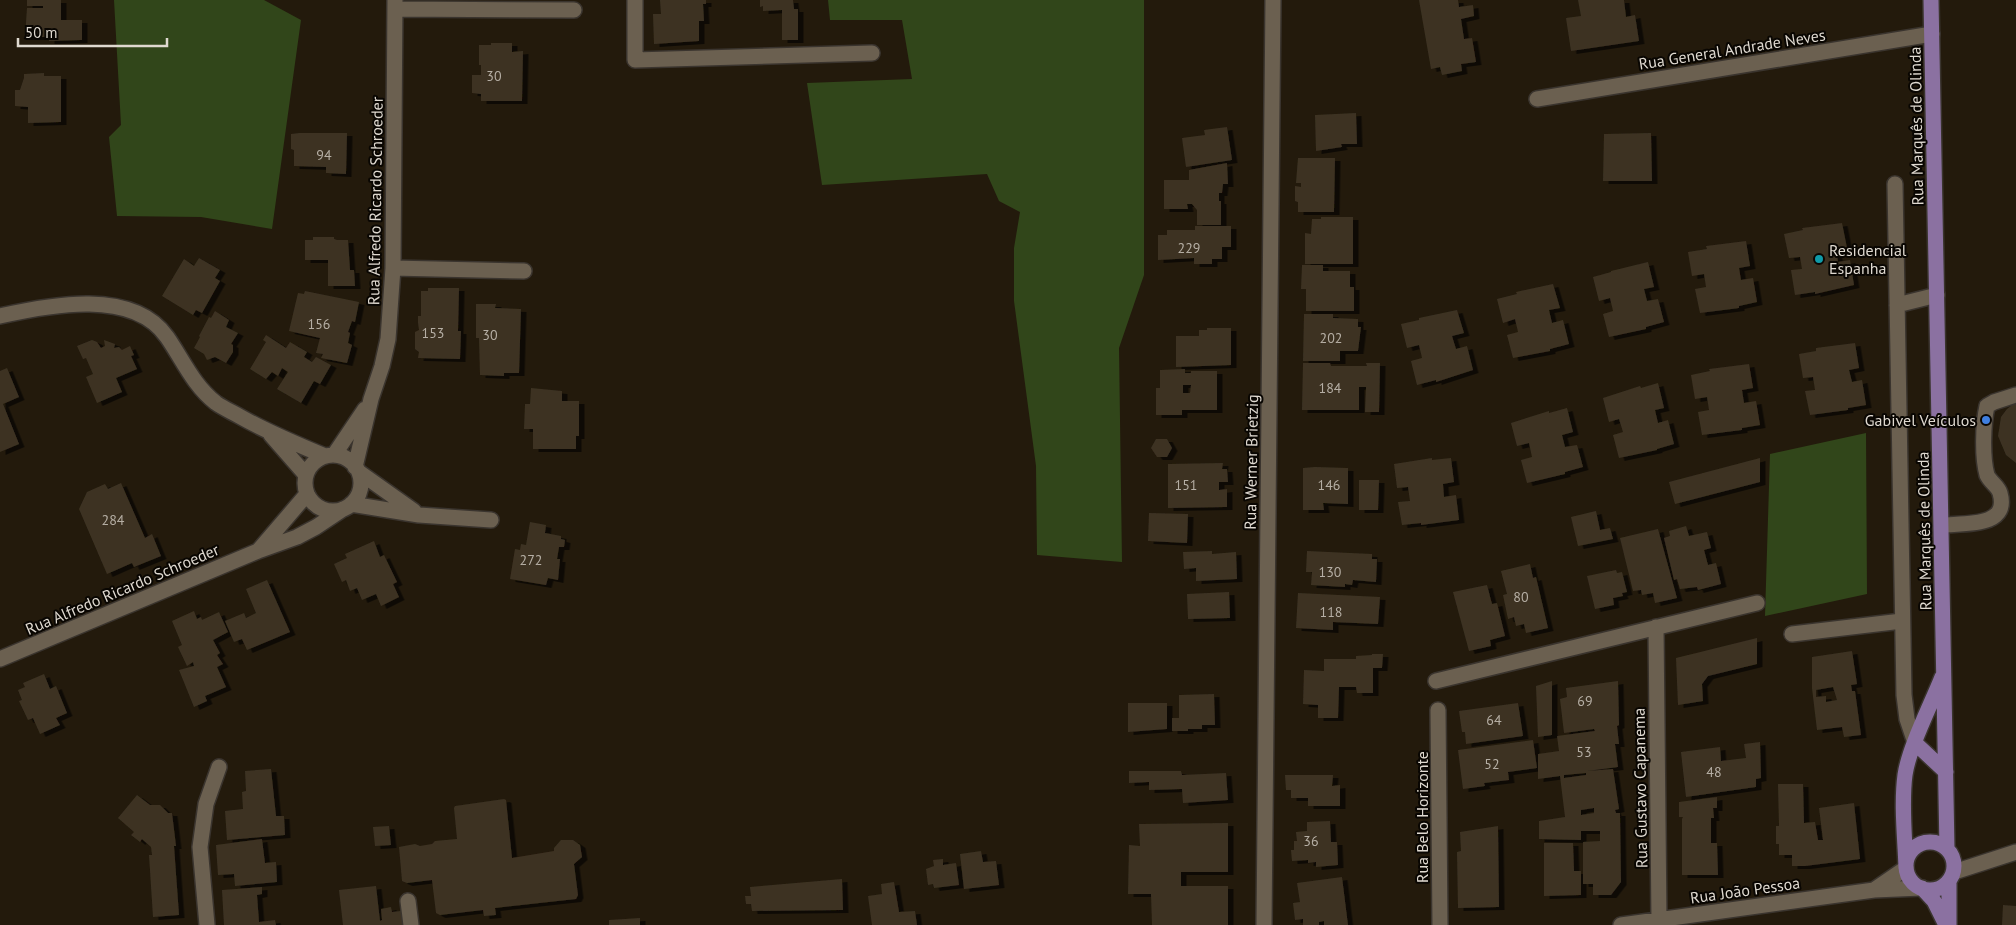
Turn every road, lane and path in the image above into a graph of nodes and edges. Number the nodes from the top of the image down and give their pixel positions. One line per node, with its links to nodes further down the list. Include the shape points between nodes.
1 (636, 0): 7 (street, via 635,60)
2 (1273, 0): 48 (street, Rua Werner Brietzig)
3 (1931, 0): 6 (main road, Rua Marquês de Olinda)
4 (395, 4): 5 (street); 10 (street, Rua Alfredo Ricardo Schroeder)
5 (574, 10)
6 (1932, 34): 8 (street, Rua General Andrade Neves); 12 (main road, Rua Marquês de Olinda)
7 (872, 53)
8 (1537, 100)
9 (1895, 184): 13 (street)
10 (393, 268): 11 (street); 16 (street, Rua Alfredo Ricardo Schroeder, via 388,339)
11 (524, 271)
12 (1937, 295): 13 (street); 25 (main road, Rua Marquês de Olinda)
13 (1897, 305): 28 (street)
14 (0, 316): 17 (street, via 74,304 109,305 138,312 153,321 192,379 217,403)
15 (2016, 395): 25 (street, via 1987,406 1985,416 1985,463 1988,477 2000,491 2002,505 1999,515 1990,521)
16 (371, 399): 18 (street, Rua Alfredo Ricardo Schroeder); 19 (street, Rua Alfredo Ricardo Schroeder)
17 (268, 432): 18 (street); 20 (street)
18 (330, 456): 19 (street, via 349,460); 20 (street, via 317,460)
19 (357, 470): 22 (street, via 360,490); 23 (street)
20 (306, 475): 21 (street)
21 (307, 494): 22 (street, via 318,507 335,511); 26 (street, Rua Alfredo Ricardo Schroeder)
22 (347, 506): 23 (street); 26 (street, Rua Alfredo Ricardo Schroeder, via 297,537)
23 (419, 515): 24 (street)
24 (491, 520)
25 (1942, 525): 32 (main road, Rua Marquês de Olinda)
26 (258, 551): 31 (street, Rua Alfredo Ricardo Schroeder)
27 (1757, 603): 29 (street)
28 (1902, 621): 30 (street); 35 (street, via 1904,695)
29 (1656, 627): 33 (street); 45 (street, Rua Gustavo Capanema)
30 (1792, 634)
31 (0, 659)
32 (1945, 671): 35 (main road, Rua Marquês de Olinda); 37 (main road, Rua Marquês de Olinda)
33 (1436, 681)
34 (1438, 710): 49 (street, Rua Belo Horizonte)
35 (1915, 743): 37 (main road); 40 (main road, Rua Marquês de Olinda, via 1904,783)
36 (219, 767): 46 (street, via 206,804 200,847)
37 (1946, 772): 38 (main road, Rua Marquês de Olinda)
38 (1947, 849): 40 (main road, via 1932,842 1916,847 1907,860); 41 (main road, via 1954,863)
39 (2016, 852): 41 (street)
40 (1906, 868): 42 (main road, via 1911,880); 43 (street, Rua João Pessoa)
41 (1951, 877): 42 (main road, via 1936,889); 51 (main road)
42 (1922, 888): 43 (street, Rua João Pessoa); 51 (main road)
43 (1874, 890): 45 (street, Rua João Pessoa)
44 (408, 901): 47 (street)
45 (1659, 920): 50 (street, Rua João Pessoa)
46 (207, 925)
47 (411, 925)
48 (1264, 925)
49 (1440, 925)
50 (1621, 925)
51 (1948, 925)

